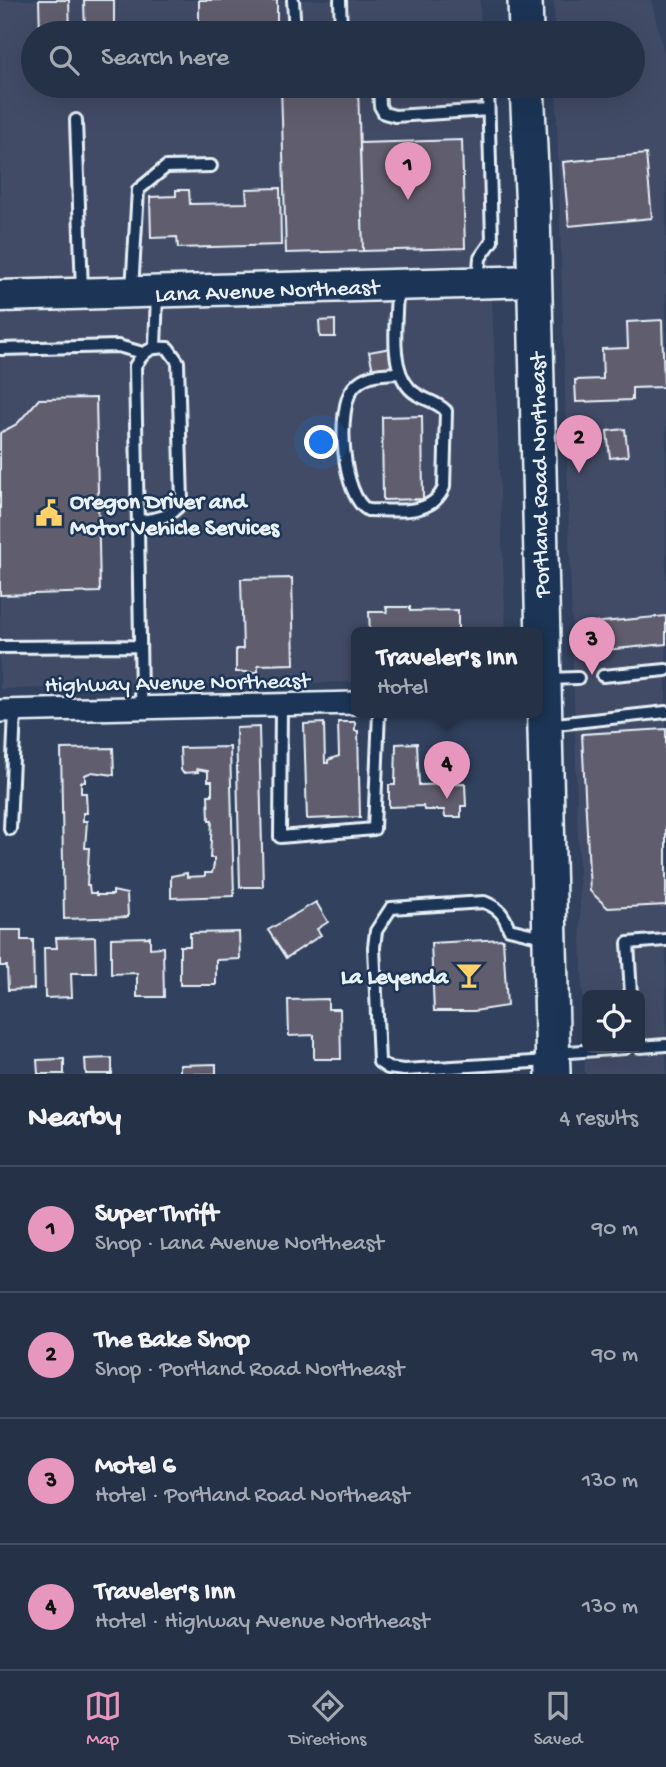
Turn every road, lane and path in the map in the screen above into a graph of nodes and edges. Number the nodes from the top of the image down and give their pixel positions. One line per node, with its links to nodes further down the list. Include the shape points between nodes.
1 (293, 0): 4 (lane)
2 (340, 0): 5 (lane)
3 (525, 0): 6 (main road)
4 (294, 21)
5 (341, 21)
6 (526, 21)
7 (380, 98): 10 (lane, via 384,113 395,116)
8 (486, 98): 10 (lane)
9 (525, 98): 13 (main road, Portland Road Northeast)
10 (488, 110): 14 (lane, via 492,241 480,258)
11 (76, 120): 17 (lane)
12 (211, 166): 16 (lane, via 166,167 138,190)
13 (533, 281): 14 (street, Lana Avenue Northeast); 24 (main road, Portland Road Northeast)
14 (478, 283): 15 (street, Lana Avenue Northeast)
15 (397, 285): 16 (street, Lana Avenue Northeast); 22 (lane)
16 (144, 292): 17 (street, Lana Avenue Northeast); 19 (lane)
17 (82, 294): 18 (street, Lana Avenue Northeast)
18 (0, 296)
19 (155, 346): 21 (lane); 23 (lane, via 168,348 178,362 182,502 174,513 161,519)
20 (0, 349): 21 (lane, via 118,346)
21 (143, 353): 23 (lane, via 135,366)
22 (398, 373): 22 (lane, via 411,391 436,401 446,411 444,487 441,496 424,509 368,510 353,495 346,469 347,400 368,375)
23 (138, 521): 25 (lane)
24 (540, 627)
25 (140, 646): 26 (lane); 34 (lane)
26 (0, 647)
27 (666, 670): 28 (lane)
28 (603, 676)
29 (578, 678): 30 (lane)
30 (543, 699)
31 (543, 700): 36 (lane)
32 (351, 703): 33 (street, Highway Avenue Northeast)
33 (281, 705): 34 (street, Highway Avenue Northeast); 37 (lane, via 280,837 374,829)
34 (142, 708): 35 (street, Highway Avenue Northeast)
35 (7, 711): 39 (lane)
36 (666, 712)
37 (379, 718)
38 (543, 718): 40 (main road, Portland Road Northeast)
39 (10, 829)
40 (550, 938): 46 (main road, Portland Road Northeast); 46 (lane, via 509,929 504,915 484,902 391,908 376,931 374,947 379,1062 388,1068)
41 (666, 940): 42 (lane, via 628,943)
42 (631, 990)
43 (666, 1045): 44 (lane)
44 (645, 1047)
45 (601, 1053): 46 (lane)
46 (553, 1063)

